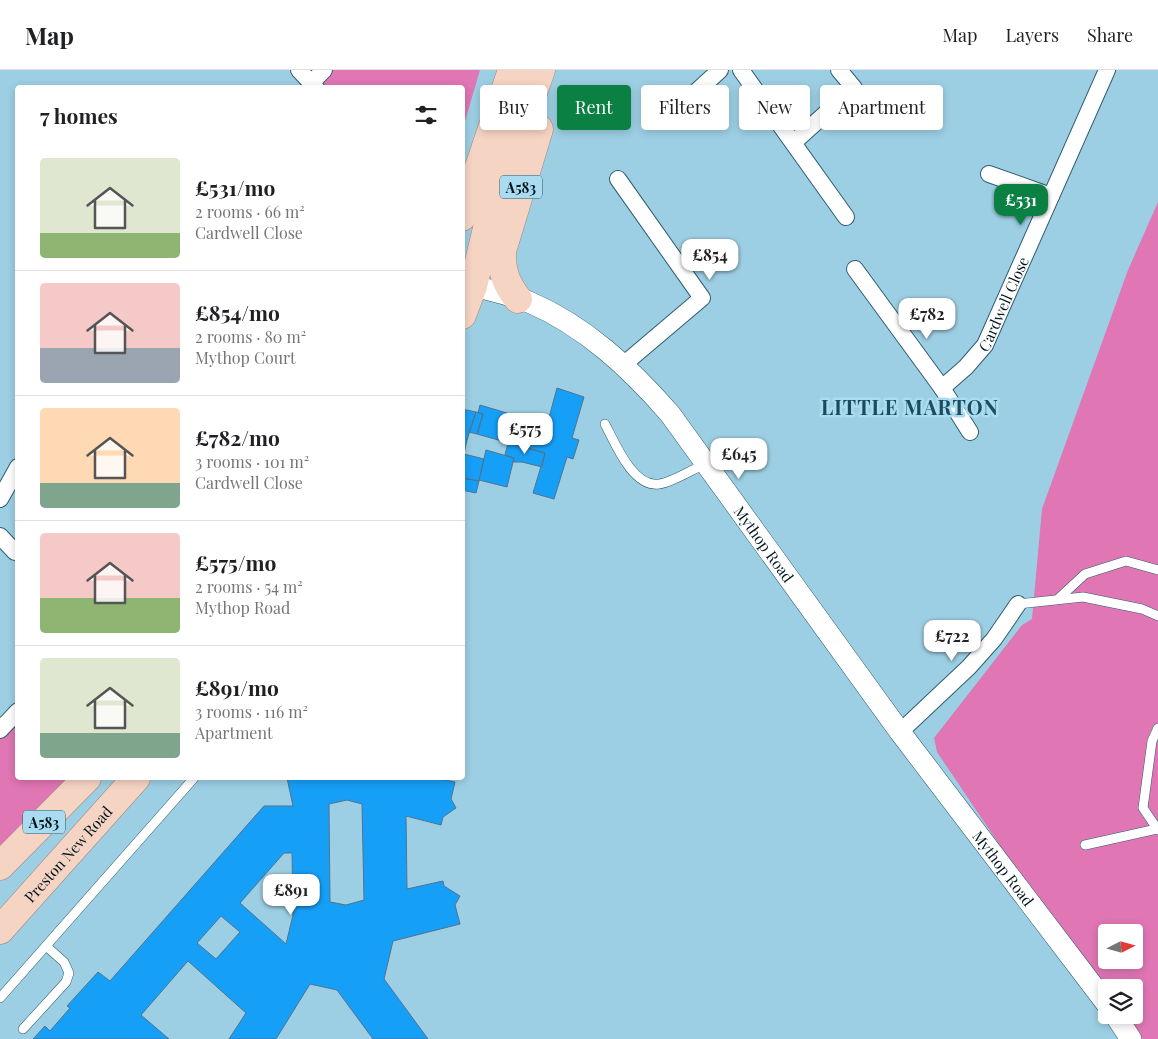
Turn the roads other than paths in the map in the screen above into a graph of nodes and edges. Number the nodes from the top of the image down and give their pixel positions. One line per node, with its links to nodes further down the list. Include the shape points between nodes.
1 (298, 70): 9 (street)
2 (324, 70): 9 (street)
3 (512, 70): 15 (highway, A583)
4 (720, 70): 10 (street)
5 (741, 70): 11 (street)
6 (839, 70): 11 (street, via 854,88)
7 (1107, 70): 14 (street, Cardwell Close)
8 (541, 71): 18 (highway, A583); 19 (highway, A583, via 546,106 502,251 504,278)
9 (314, 85)
10 (704, 85)
11 (794, 142): 16 (street)
12 (990, 174): 14 (street)
13 (618, 180): 21 (street, via 702,298)
14 (1052, 196): 22 (street, Cardwell Close, via 985,344)
15 (465, 208)
16 (846, 217)
17 (854, 269): 22 (street)
18 (468, 284): 19 (street, Mythop Road); 20 (highway, A583)
19 (518, 299): 21 (street, Mythop Road, via 574,326)
20 (465, 300)
21 (623, 365): 25 (street, Mythop Road, via 670,414)
22 (942, 388): 24 (street)
23 (605, 424): 25 (lane, via 628,465 642,481 658,484)
24 (970, 432)
25 (704, 464): 35 (street, Mythop Road)
26 (15, 472): 27 (street)
27 (0, 499)
28 (0, 536): 29 (street)
29 (15, 552)
30 (1158, 570): 31 (lane, via 1126,561 1085,574)
31 (1058, 598): 32 (lane); 33 (lane, via 1083,597 1142,609)
32 (1018, 604): 35 (street, via 969,668)
33 (1158, 616)
34 (1158, 728): 39 (lane, via 1152,742 1143,808)
35 (900, 732): 44 (street, Mythop Road)
36 (85, 780): 41 (highway, A583)
37 (134, 780): 42 (highway, Preston New Road / A583)
38 (192, 780): 43 (lane)
39 (1158, 830): 40 (lane)
40 (1085, 845)
41 (0, 866)
42 (0, 930)
43 (46, 946): 45 (lane); 47 (lane, via 64,962 69,973 66,982)
44 (1098, 992)
45 (0, 998)
46 (1121, 1024): 48 (street)
47 (23, 1029)
48 (1131, 1039)

